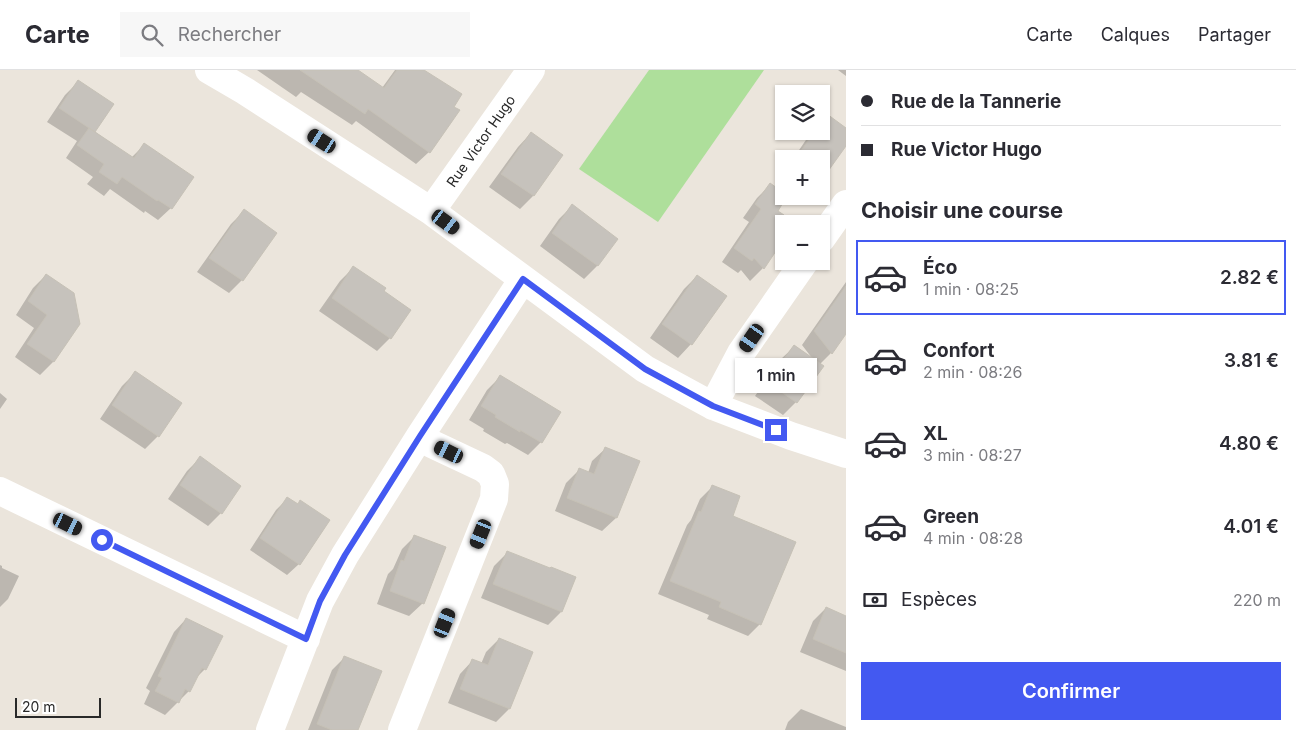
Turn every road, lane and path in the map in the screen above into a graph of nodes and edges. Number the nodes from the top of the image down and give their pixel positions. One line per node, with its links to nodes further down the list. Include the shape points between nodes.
1 (209, 70): 4 (street)
2 (531, 70): 4 (street, Rue Victor Hugo)
3 (846, 204): 5 (street)
4 (431, 211): 7 (street)
5 (830, 226)
6 (799, 270): 8 (street, via 741,353)
7 (523, 279): 8 (street, via 645,369); 9 (street)
8 (713, 406): 10 (street)
9 (420, 436): 12 (street, via 345,555 320,601); 14 (street, via 483,468 491,474 495,484 494,499)
10 (846, 454)
11 (0, 491): 12 (street)
12 (306, 639): 13 (street)
13 (270, 730)
14 (402, 730)

